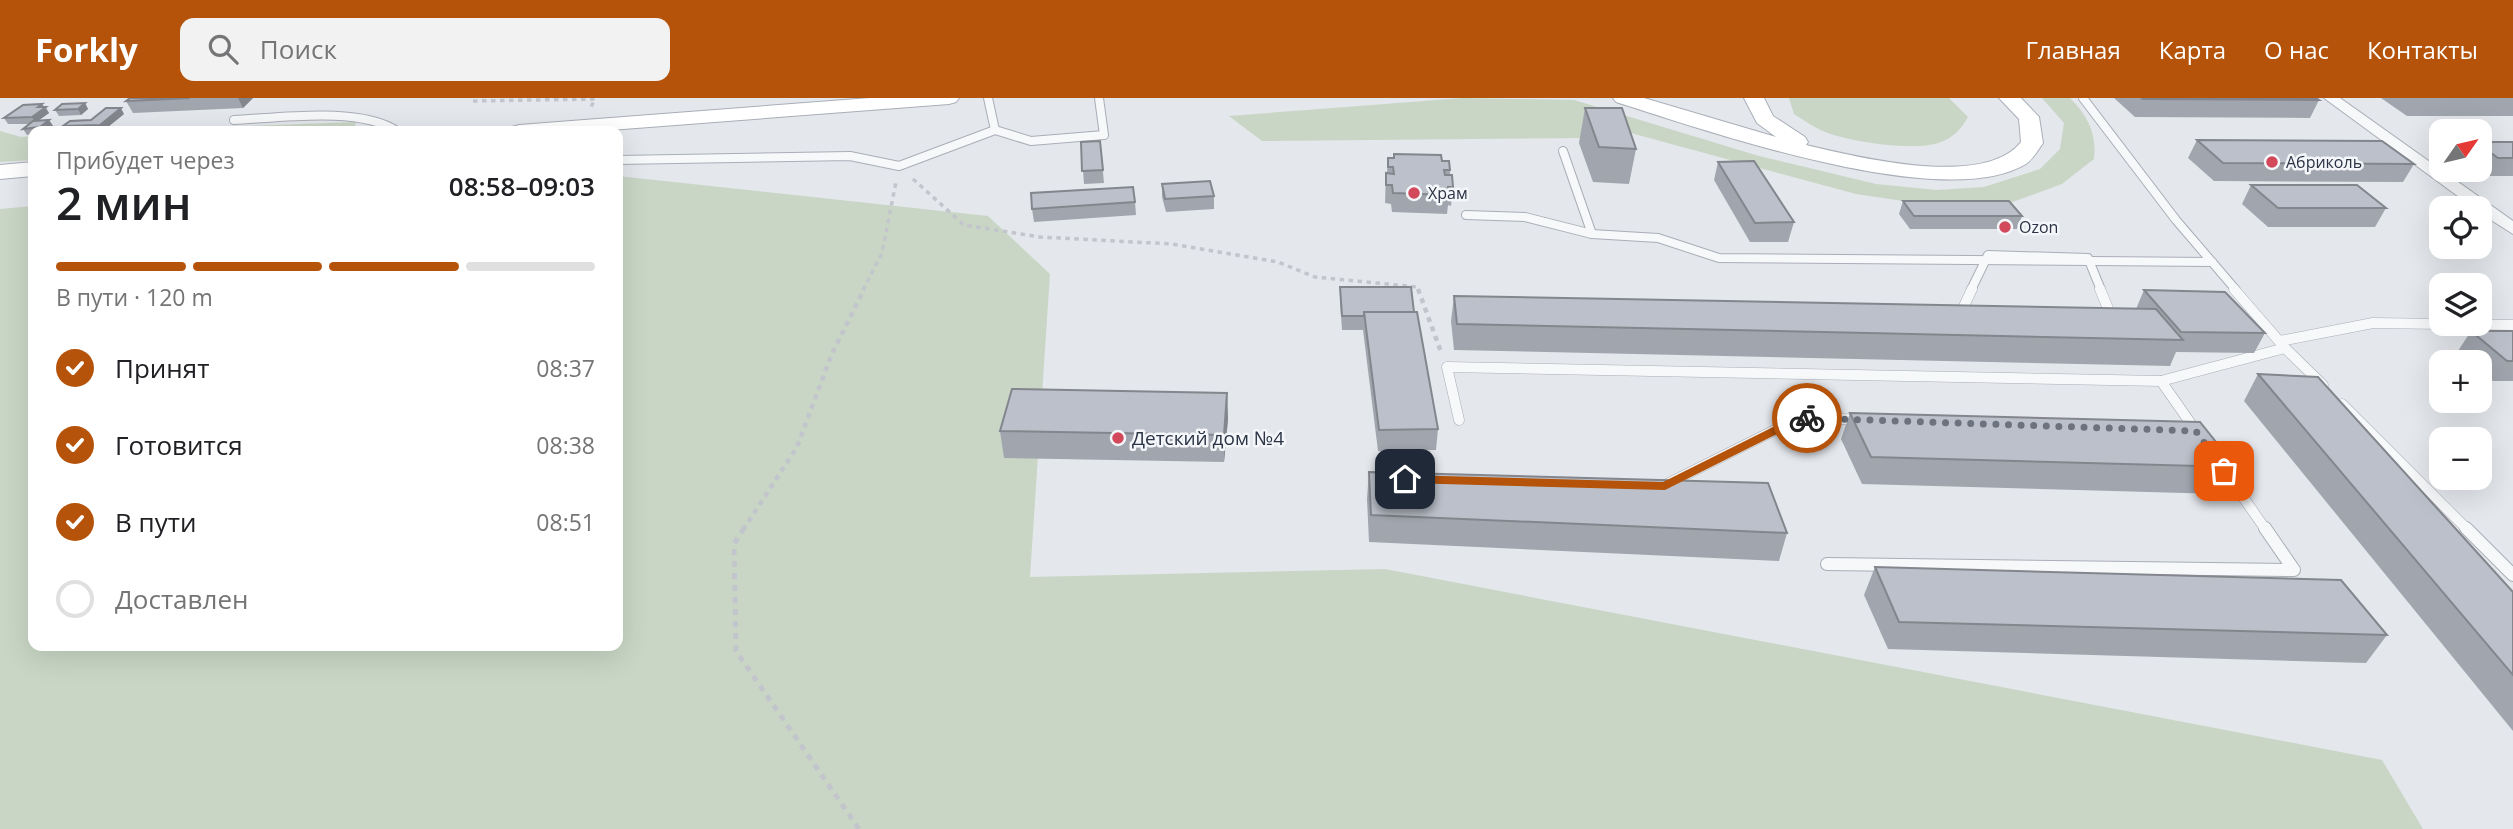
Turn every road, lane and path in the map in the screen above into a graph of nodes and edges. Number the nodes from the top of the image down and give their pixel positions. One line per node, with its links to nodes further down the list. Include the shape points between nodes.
1 (949, 98): 15 (street)
2 (988, 98): 16 (lane)
3 (1099, 98): 16 (lane, via 1104,135 1031,141)
4 (1623, 98): 18 (street)
5 (1754, 98): 18 (street, via 1764,119)
6 (2009, 98): 18 (street, via 2029,117 2032,143 2018,159 1986,171 1937,174)
7 (2083, 98): 26 (lane)
8 (2331, 98): 24 (street)
9 (505, 99): 10 (path); 11 (path); 14 (path, via 595,99)
10 (473, 102)
11 (498, 108)
12 (234, 120): 13 (lane, via 343,117)
13 (390, 126)
14 (582, 126)
15 (595, 126)
16 (995, 130): 20 (lane)
17 (1563, 151): 25 (lane)
18 (1819, 153)
19 (623, 160): 20 (lane, via 850,156)
20 (899, 166): 30 (path, via 964,225 1040,237 1172,244 1278,262 1315,277 1417,287); 41 (path, via 882,253 831,356 797,447 734,544 736,651)
21 (28, 169): 22 (street)
22 (0, 172)
23 (1466, 215): 25 (lane, via 1525,217)
24 (2513, 229)
25 (1592, 234): 27 (lane, via 1658,238 1719,258)
26 (2212, 262): 27 (lane); 29 (lane)
27 (2089, 263): 27 (lane, via 2113,321 1958,319 1988,255 2088,258)
28 (2513, 325): 29 (lane, via 2373,323)
29 (2283, 344): 31 (lane); 40 (lane)
30 (1447, 367): 31 (lane); 32 (lane)
31 (2161, 381): 35 (lane)
32 (1459, 419)
33 (1869, 420): 38 (lane, via 1801,417 1665,486)
34 (2183, 431): 35 (lane)
35 (2196, 431): 36 (lane)
36 (2204, 442)
37 (2211, 453): 39 (lane, via 2294,570)
38 (1651, 486)
39 (1827, 564)
40 (2513, 575)
41 (859, 829)

